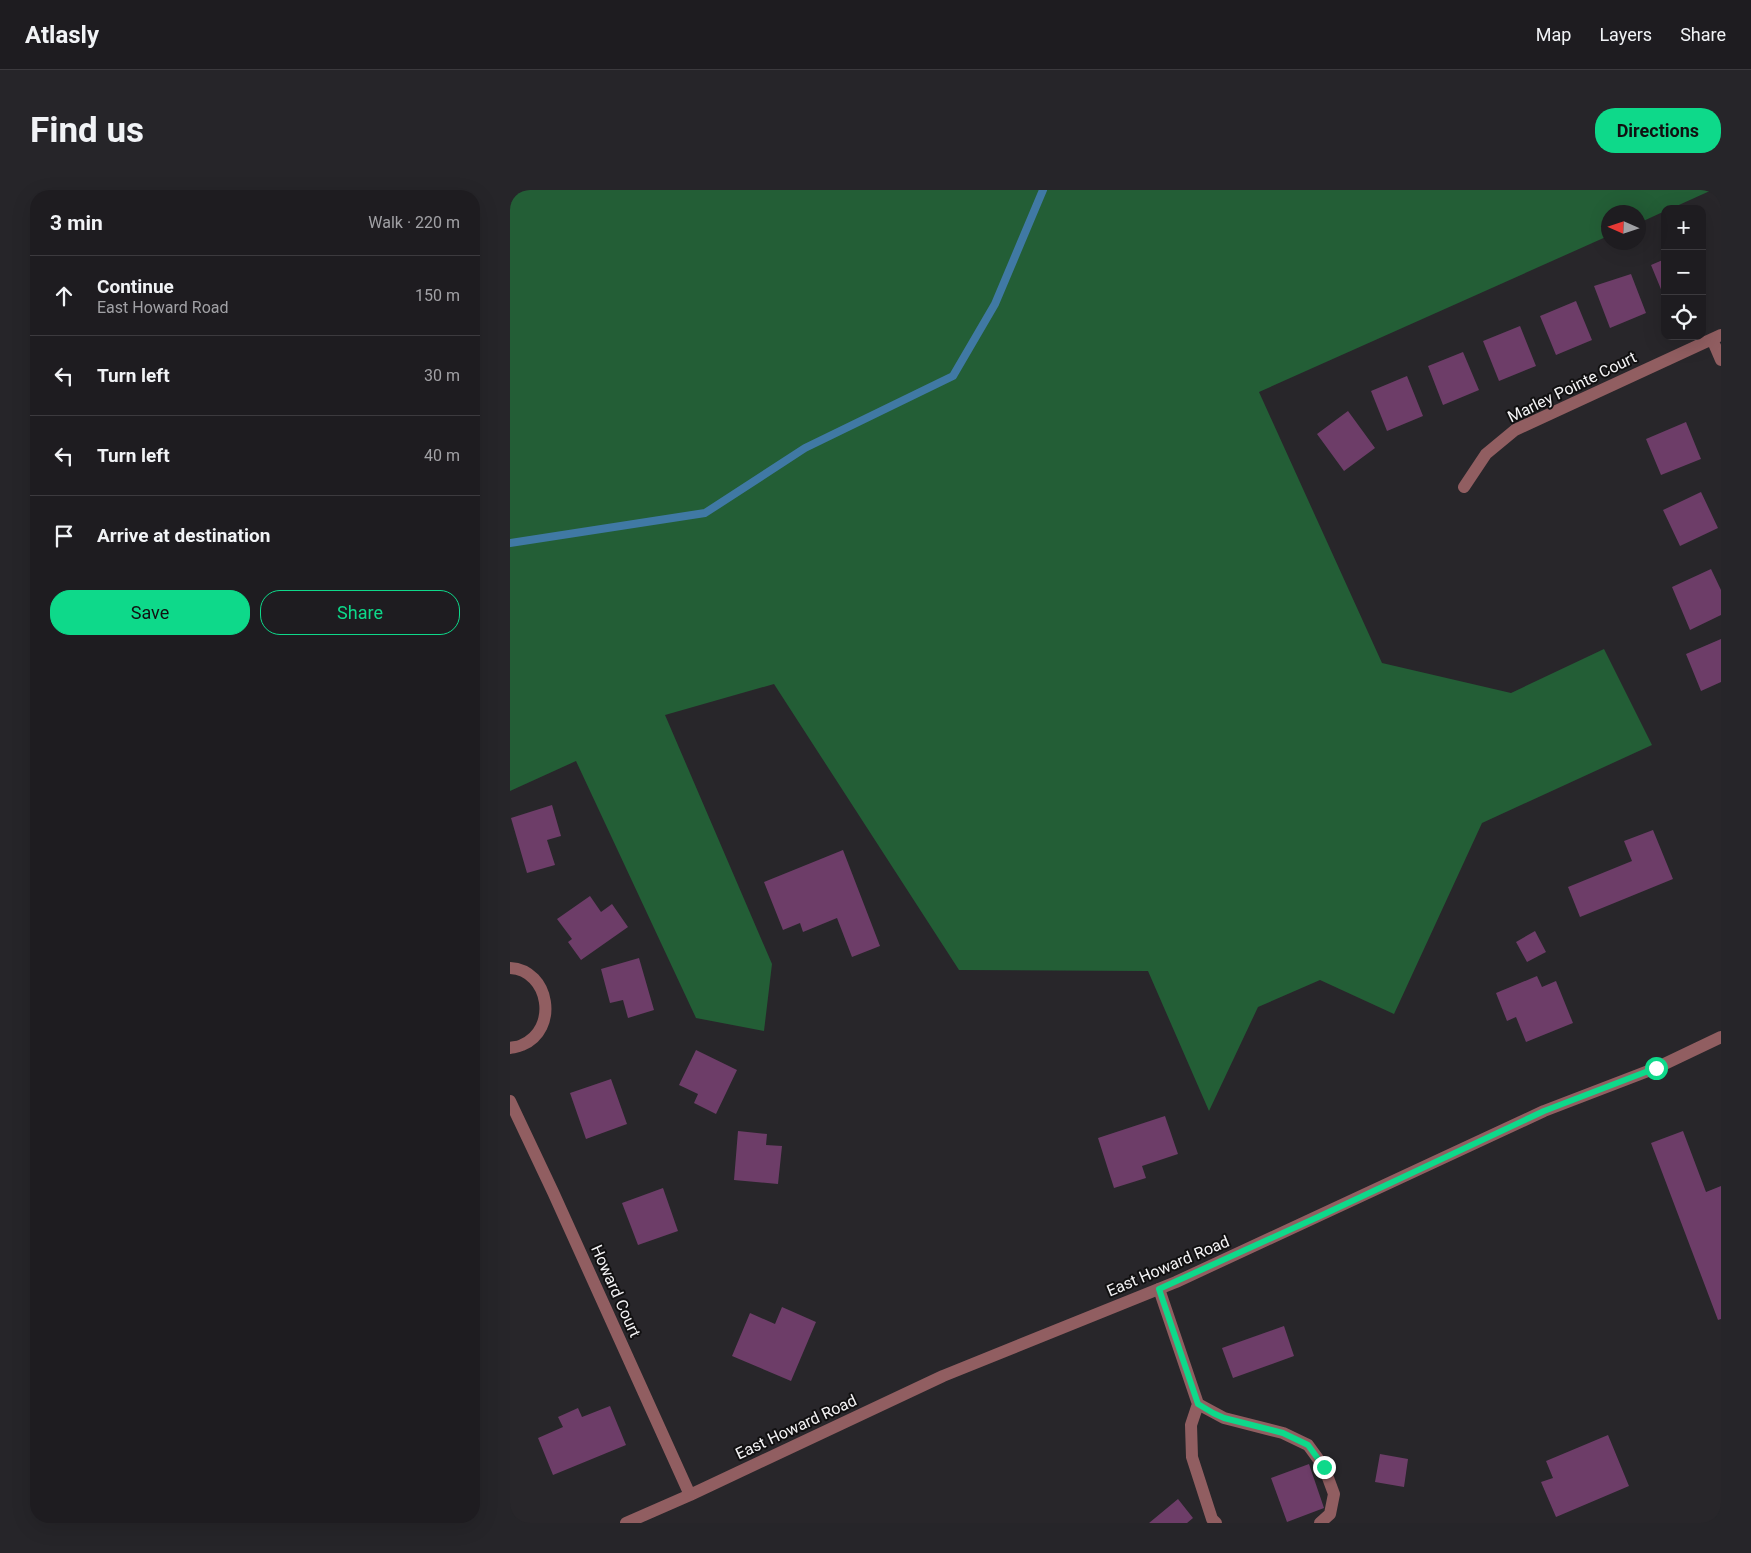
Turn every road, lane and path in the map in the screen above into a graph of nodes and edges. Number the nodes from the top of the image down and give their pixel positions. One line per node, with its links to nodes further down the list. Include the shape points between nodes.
1 (1717, 337): 2 (street, Marley Pointe Court); 3 (street, Marley Pointe Court, via 1515,430 1486,454)
2 (1721, 360)
3 (1464, 487)
4 (510, 968): 6 (street, via 517,968 534,978 544,995 546,1014 538,1033 523,1045)
5 (1721, 1037): 8 (street, East Howard Road, via 1656,1068 1544,1111)
6 (510, 1048)
7 (510, 1101): 10 (street, Howard Court)
8 (1159, 1289): 9 (street); 10 (street, East Howard Road, via 943,1376)
9 (1198, 1404): 12 (street, via 1191,1425 1192,1457); 13 (street, via 1224,1418 1283,1433 1308,1445 1324,1467 1334,1494 1330,1514)
10 (690, 1495): 11 (street, East Howard Road)
11 (626, 1523)
12 (1216, 1523)
13 (1320, 1523)

